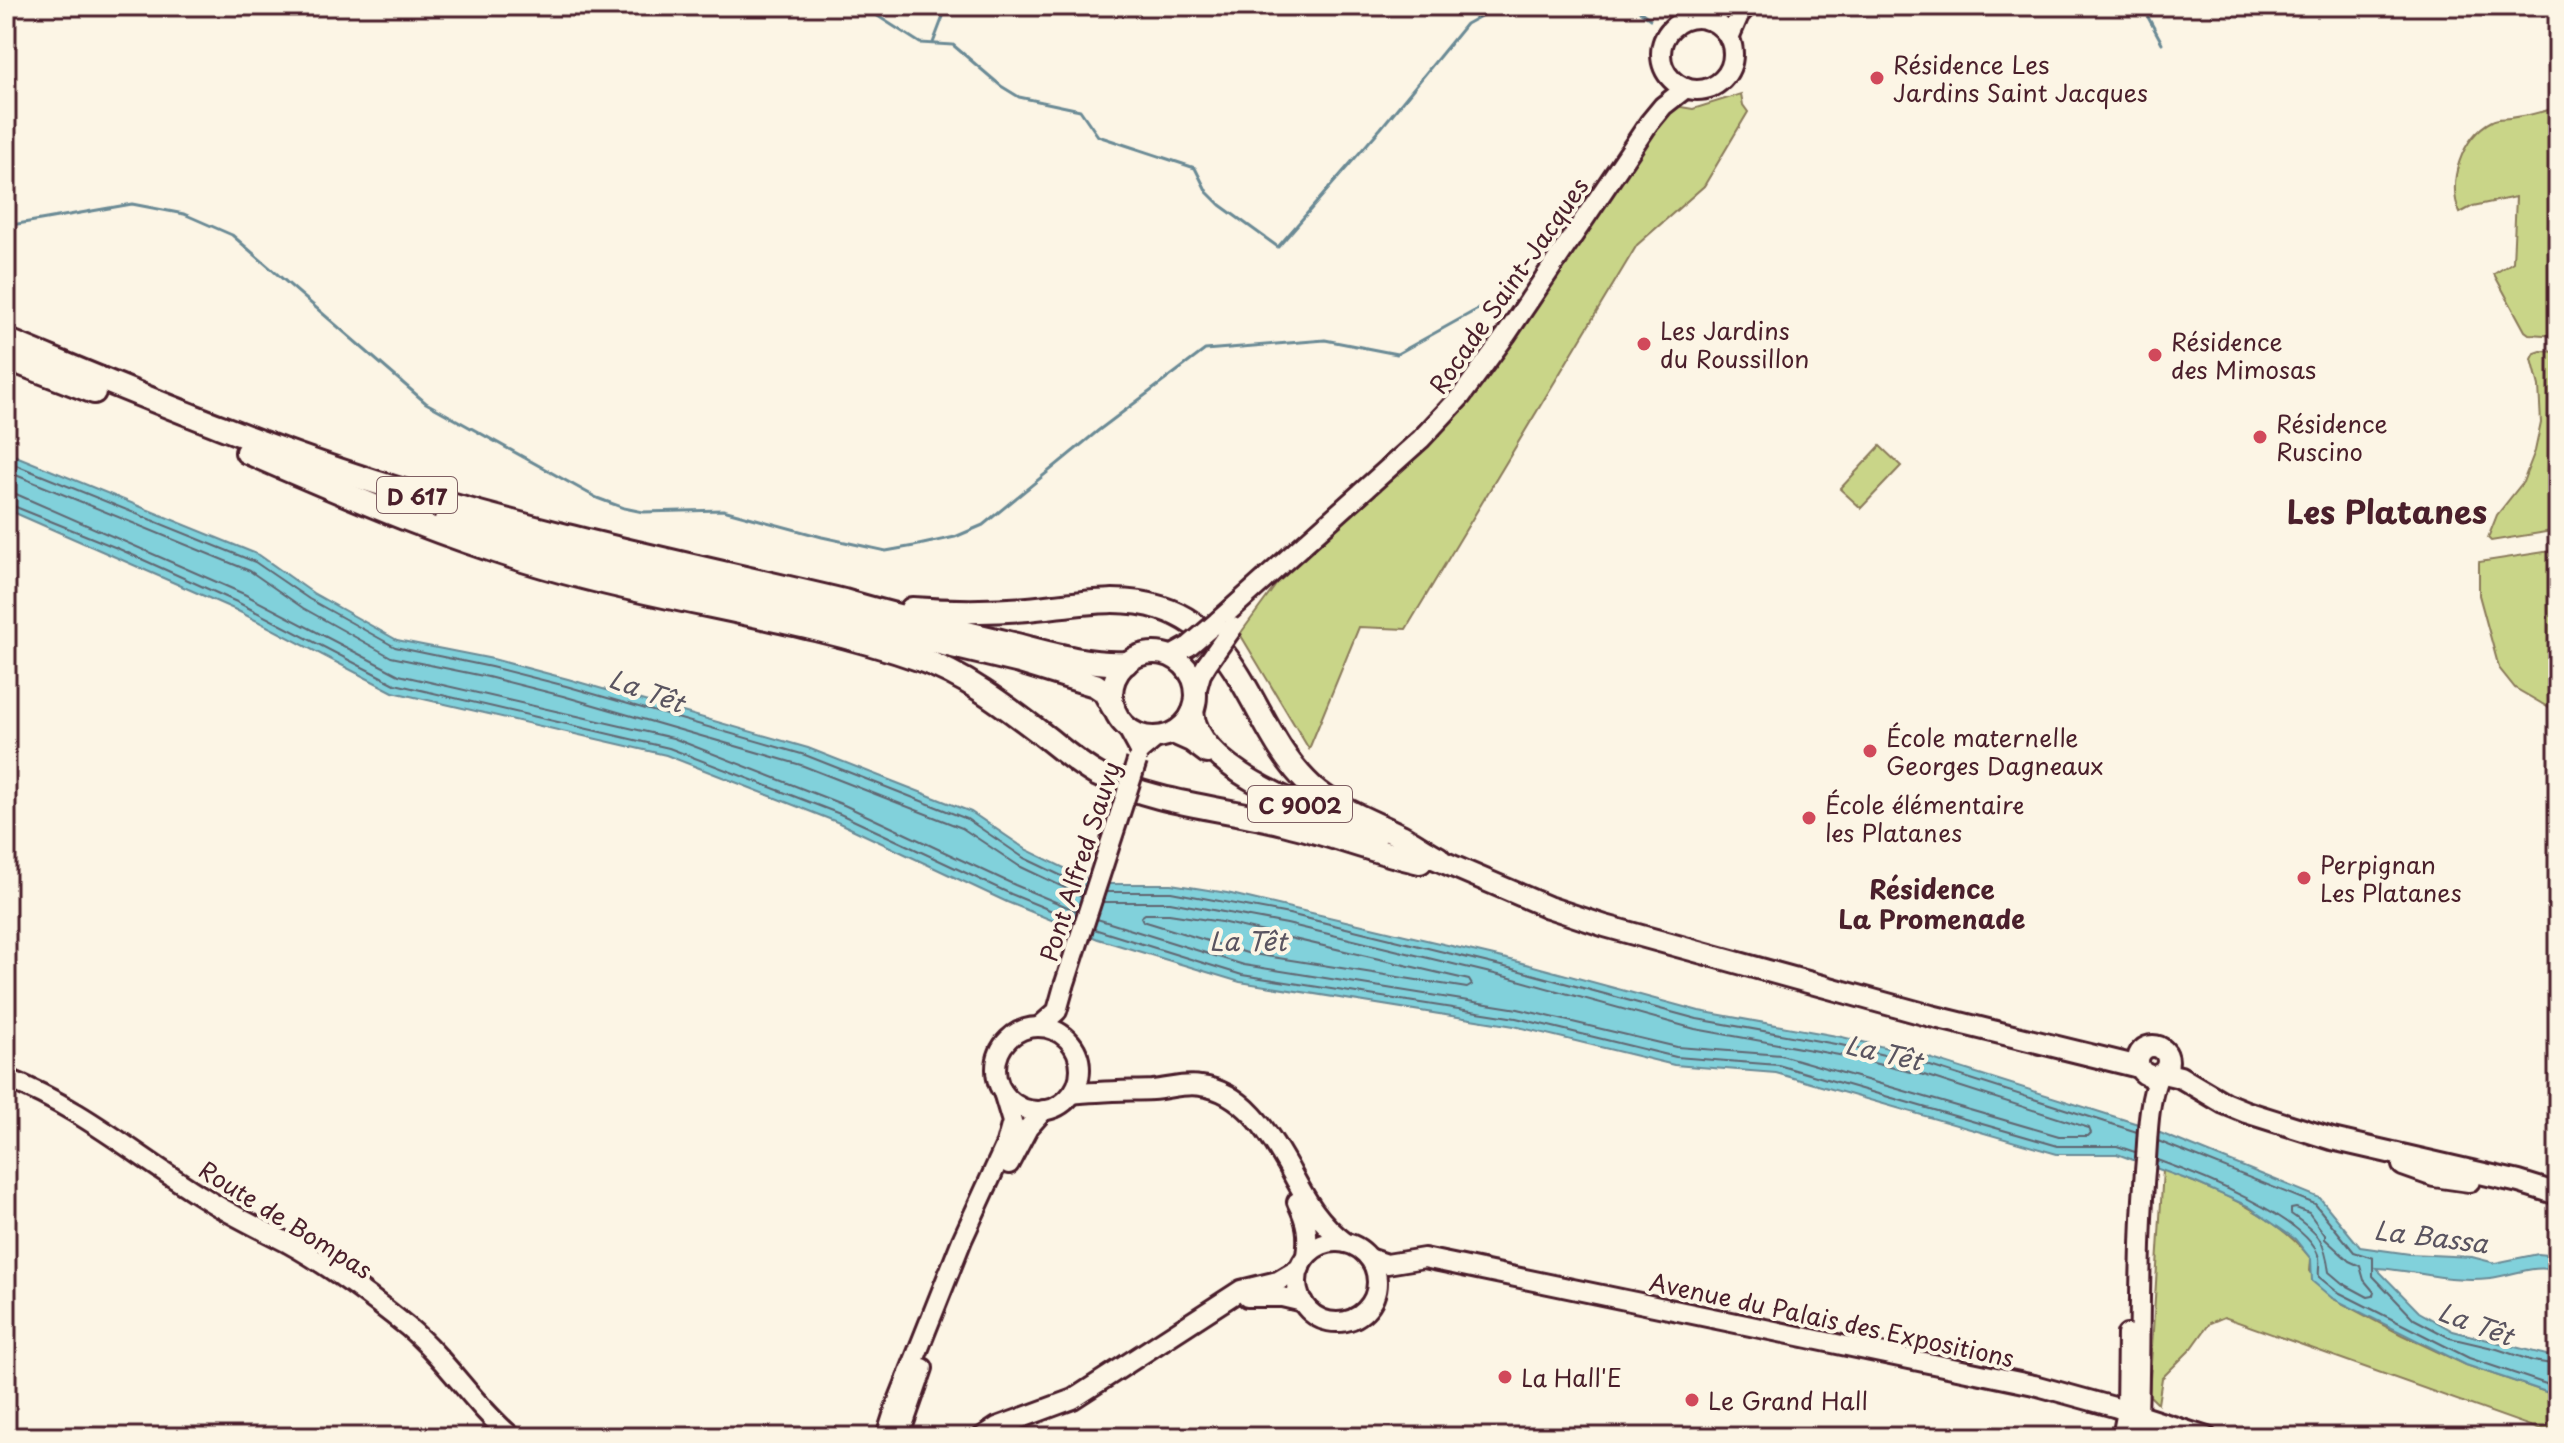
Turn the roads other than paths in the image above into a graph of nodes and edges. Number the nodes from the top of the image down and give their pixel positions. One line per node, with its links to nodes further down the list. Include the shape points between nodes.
1 (1726, 6): 3 (main road)
2 (1747, 6): 4 (main road)
3 (1707, 20): 4 (main road); 5 (main road, via 1685,20 1671,29 1662,45)
4 (1729, 38): 6 (main road, via 1727,73 1709,88)
5 (1664, 69): 6 (main road); 7 (main road)
6 (1686, 88): 7 (main road)
7 (1649, 123): 12 (main road, Rocade Saint-Jacques, via 1462,395)
8 (6, 340): 11 (highway, D 617, via 389,487 508,522)
9 (6, 358): 10 (highway, D 617)
10 (247, 452): 16 (highway, D 617, via 377,500 566,554 1075,677 1104,691); 20 (highway, via 489,550 923,660 1000,702 1098,775 1158,796 1287,824 1391,856)
11 (844, 601): 14 (highway, D 617, via 1075,659); 20 (highway, via 980,613 1129,601 1186,619 1212,639 1237,672 1275,743 1313,788 1404,838)
12 (1225, 624): 13 (main road, bridge); 15 (main road, bridge)
13 (1180, 651): 14 (main road, via 1147,653); 15 (main road)
14 (1126, 663): 16 (main road, via 1113,683)
15 (1194, 702): 18 (main road, via 1188,720); 20 (main road, C 9002, via 1197,731 1248,779)
16 (1113, 707): 17 (main road)
17 (1128, 729): 18 (main road, via 1146,737); 19 (main road)
18 (1165, 735): 19 (main road); 20 (main road, C 9002, via 1191,741 1241,785 1267,798)
19 (1138, 756): 21 (main road, Pont Alfred Sauvy, bridge)
20 (1429, 860): 25 (main road, C 9002, via 1545,914 1600,932)
21 (1057, 1011): 22 (main road); 23 (main road)
22 (1039, 1027): 23 (main road); 28 (main road, via 1015,1034 1000,1051 996,1071)
23 (1066, 1038): 24 (main road)
24 (1080, 1064): 27 (main road, via 1097,1081); 29 (main road)
25 (2150, 1072): 32 (main road, via 2180,1077 2235,1108 2355,1144 2434,1176); 40 (main road, via 2131,1189)
26 (6, 1078): 41 (main road, Route de Bompas, via 43,1092 101,1126 237,1219 333,1272 443,1360)
27 (1129, 1091): 29 (main road); 31 (main road, via 1202,1086 1239,1102)
28 (1003, 1092): 30 (main road, via 1021,1107); 42 (main road, via 1012,1122 1006,1144 950,1268)
29 (1072, 1094): 30 (main road)
30 (1044, 1110): 43 (main road, via 1017,1147 973,1245)
31 (1253, 1118): 33 (main road, via 1276,1144 1324,1226); 35 (main road, via 1306,1220)
32 (2558, 1195)
33 (1346, 1243): 34 (main road); 35 (main road, via 1324,1244)
34 (1369, 1258): 36 (main road, Avenue du Palais des Expositions, via 1387,1264 1424,1258); 37 (main road)
35 (1303, 1262): 38 (main road, via 1297,1280); 39 (main road, via 1278,1281 1241,1290)
36 (1444, 1263): 37 (main road, Avenue du Palais des Expositions, via 1403,1271); 40 (main road, Avenue du Palais des Expositions, via 2034,1385)
37 (1375, 1293): 38 (main road, via 1364,1311 1346,1320 1319,1317)
38 (1303, 1302): 39 (main road, via 1264,1296)
39 (1220, 1304): 44 (main road, via 1073,1399)
40 (2132, 1413): 45 (street); 46 (street); 47 (main road, Avenue du Palais des Expositions)
41 (512, 1437)
42 (886, 1437)
43 (899, 1437)
44 (982, 1437)
45 (2121, 1437)
46 (2133, 1437)
47 (2207, 1437)

